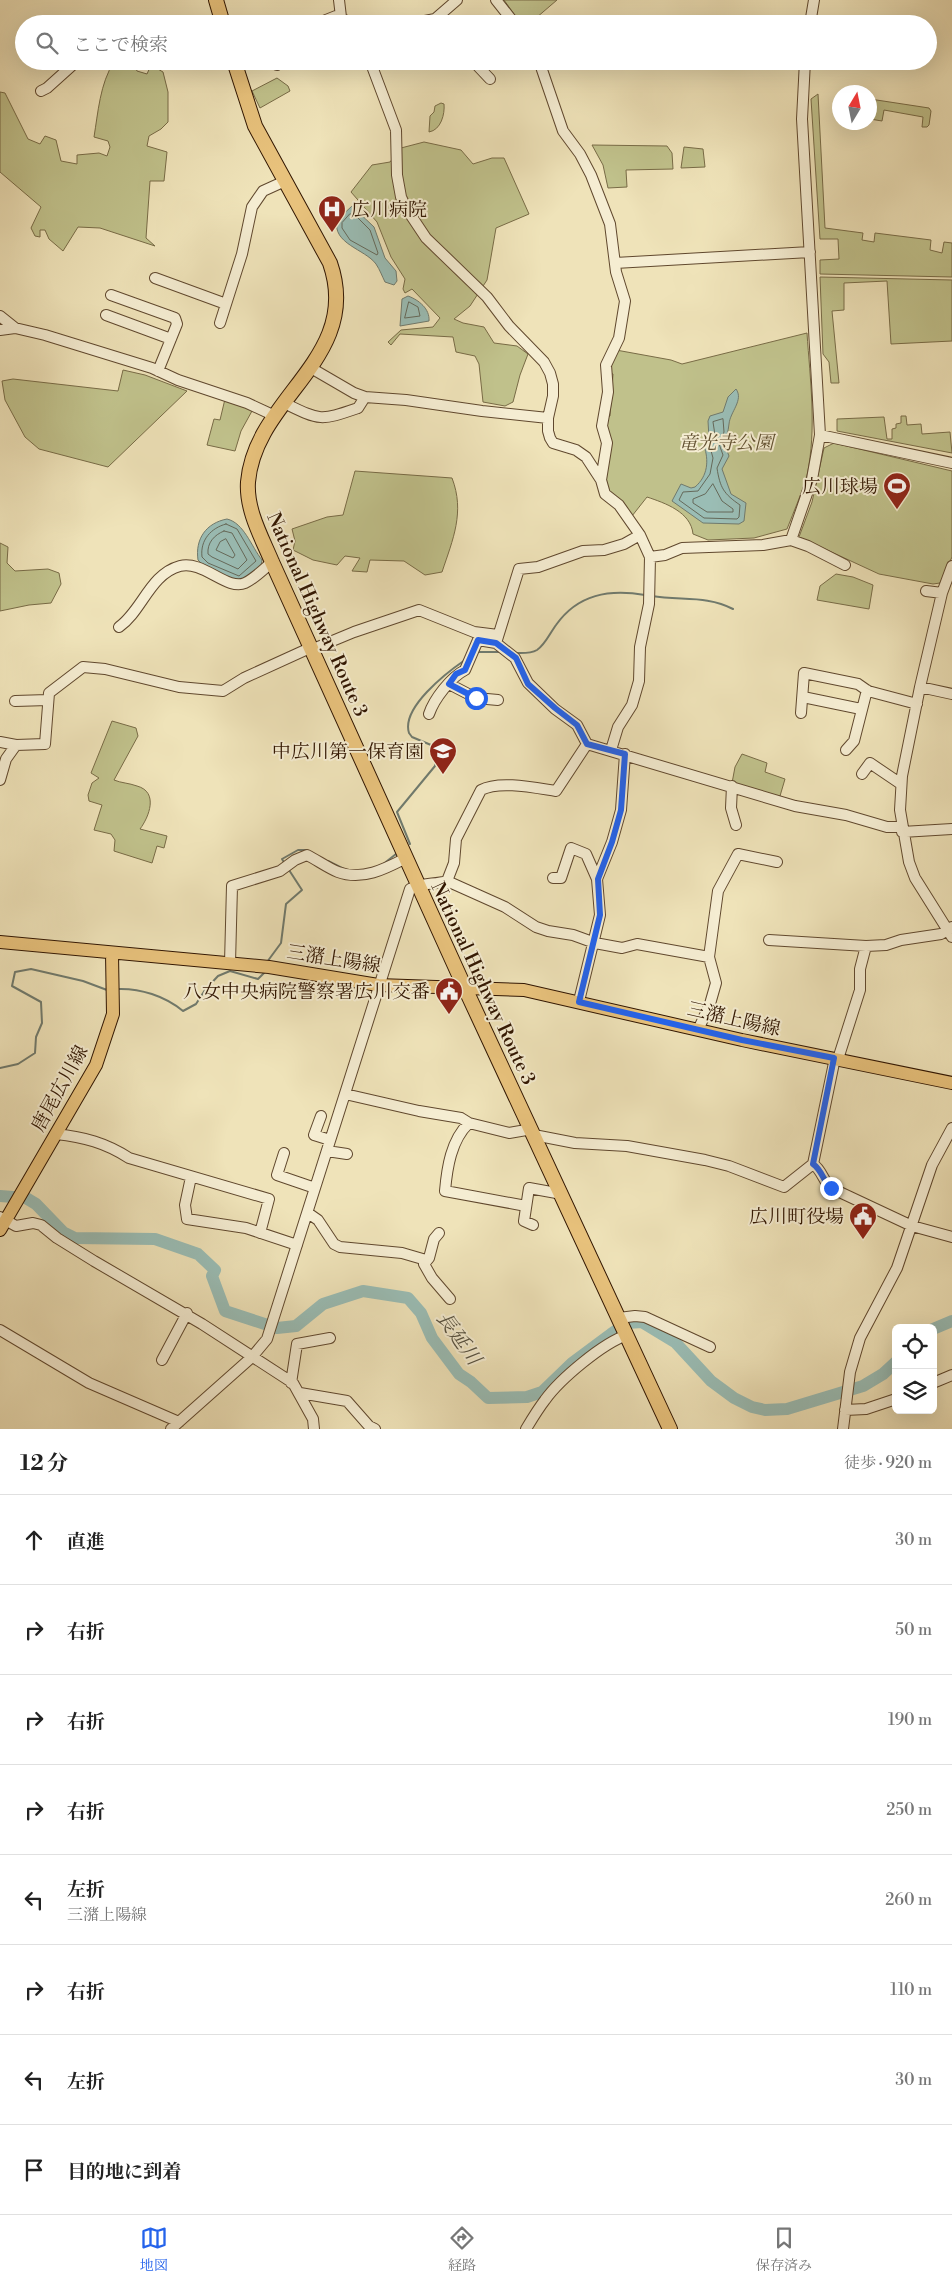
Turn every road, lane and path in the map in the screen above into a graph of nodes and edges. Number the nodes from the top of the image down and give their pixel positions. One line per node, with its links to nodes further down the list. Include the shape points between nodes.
1 (216, 0): 6 (highway)
2 (339, 0): 7 (street)
3 (457, 0): 8 (street)
4 (496, 0): 9 (street)
5 (814, 0): 10 (street)
6 (220, 15)
7 (341, 15)
8 (443, 15)
9 (506, 15)
10 (812, 15)
11 (67, 70): 18 (street)
12 (237, 70): 19 (highway, National Highway Route 3, via 255,126)
13 (373, 70): 36 (street, via 396,130 397,174 406,208 426,238 488,297 508,326 544,362 553,384)
14 (482, 70): 17 (street)
15 (542, 70): 21 (street, via 563,131 591,175 610,224)
16 (805, 70): 20 (street, via 802,118)
17 (490, 79)
18 (41, 91)
19 (285, 181): 24 (street, via 264,191 252,207 242,254); 31 (highway, National Highway Route 3, via 336,279 333,323 323,350)
20 (810, 252): 21 (street); 37 (street)
21 (615, 263): 39 (street, via 625,301 619,338 606,365 608,392 602,426 607,443)
22 (154, 278): 24 (street)
23 (111, 295): 30 (street, via 175,318 177,324)
24 (226, 304): 27 (street)
25 (0, 316): 28 (street)
26 (106, 316): 30 (street)
27 (220, 323)
28 (15, 328): 29 (street); 32 (street)
29 (0, 330)
30 (171, 339): 32 (street)
31 (311, 368): 33 (street); 34 (highway, National Highway Route 3)
32 (158, 371): 35 (street)
33 (365, 397): 34 (street, via 358,408 330,418 314,418); 36 (street)
34 (284, 403): 35 (highway, National Highway Route 3)
35 (275, 416): 43 (highway, National Highway Route 3, via 260,438 248,484 252,512)
36 (548, 418): 39 (street, via 548,431 553,443 576,450 586,457)
37 (820, 435): 38 (street); 41 (street, via 812,479)
38 (952, 463)
39 (601, 480): 40 (street, via 605,494 619,505)
40 (640, 535): 42 (street); 49 (street, via 604,550 583,551 538,567 519,569)
41 (791, 540): 42 (street, via 763,545 682,548); 44 (street)
42 (650, 557): 66 (street, via 649,604 640,646 639,680 632,705 618,727)
43 (272, 562): 48 (street, via 244,584 234,584 195,566 182,565 170,570 148,591 133,616); 50 (highway, National Highway Route 3)
44 (845, 565)
45 (952, 566): 47 (street)
46 (926, 590): 47 (street)
47 (942, 593): 52 (street)
48 (119, 627)
49 (497, 639): 50 (street, via 419,610); 51 (street, via 478,640 465,670 456,674); 64 (street, via 516,658 528,684 577,725)
50 (312, 648): 56 (street, via 244,678 223,691 179,687 105,669 83,667 49,693); 76 (highway, National Highway Route 3)
51 (449, 684): 57 (street, via 476,698); 62 (street)
52 (920, 687): 54 (street); 59 (street)
53 (867, 690): 55 (street, via 858,684 804,673); 59 (street); 60 (street)
54 (952, 694)
55 (803, 697): 60 (street); 61 (street)
56 (48, 700): 58 (street); 65 (street, via 44,744)
57 (498, 700)
58 (15, 701)
59 (917, 704): 71 (street)
60 (861, 709): 67 (street, via 854,741)
61 (801, 713)
62 (429, 714)
63 (0, 742): 65 (street)
64 (587, 744): 66 (street); 80 (street, via 556,791 509,785 481,790 456,839 454,863)
65 (16, 745): 70 (street, via 6,759)
66 (611, 750): 68 (street)
67 (846, 750)
68 (625, 754): 72 (street); 79 (street, via 621,810)
69 (862, 774): 71 (street, via 870,763)
70 (0, 780)
71 (901, 784): 74 (street)
72 (732, 786): 73 (street); 74 (street, via 810,809)
73 (736, 825)
74 (902, 829): 75 (street); 82 (street, via 915,878)
75 (952, 829)
76 (406, 858): 81 (highway, National Highway Route 3); 89 (street, via 386,869 356,876 338,872 307,855 280,871 232,886)
77 (777, 862): 88 (street, via 738,854 718,891)
78 (553, 878): 79 (street, via 561,878 571,848 586,854)
79 (598, 879): 85 (street, via 600,915)
80 (447, 881): 81 (street); 85 (street, via 505,907 536,927)
81 (418, 885): 90 (street, via 410,889); 91 (highway, National Highway Route 3)
82 (951, 931): 86 (street)
83 (768, 940): 86 (street)
84 (0, 942): 87 (main road, 三潴上陽線)
85 (594, 943): 88 (street, via 622,948 638,944); 92 (street)
86 (866, 946): 94 (street, via 860,969 860,990)
87 (112, 954): 89 (main road, 三潴上陽線); 101 (main road, 唐尾広川線, via 113,1014 106,1040 96,1065)
88 (709, 957): 93 (street, via 716,983)
89 (230, 963): 90 (main road, 三潴上陽線)
90 (378, 985): 91 (main road, 三潴上陽線); 96 (street)
91 (464, 986): 92 (main road, 三潴上陽線, via 524,990); 100 (highway, National Highway Route 3)
92 (579, 1002): 93 (main road, 三潴上陽線)
93 (698, 1030): 94 (main road, 三潴上陽線)
94 (836, 1059): 95 (main road, 三潴上陽線); 106 (street)
95 (952, 1083)
96 (345, 1094): 98 (street, via 462,1118); 102 (street)
97 (321, 1116): 102 (street, via 314,1135)
98 (469, 1123): 100 (street, via 509,1134); 110 (street, via 455,1142 446,1191)
99 (952, 1128): 114 (street, via 932,1165)
100 (533, 1132): 106 (street, via 576,1142 627,1146 705,1160 784,1187); 109 (highway, National Highway Route 3)
101 (56, 1134): 107 (street, via 93,1140 129,1158); 112 (main road, 唐尾広川線, via 23,1193)
102 (330, 1140): 103 (street)
103 (327, 1151): 105 (street); 108 (street)
104 (284, 1153): 108 (street, via 277,1175)
105 (347, 1154)
106 (813, 1164): 114 (street, via 831,1188)
107 (191, 1177): 115 (street, via 269,1199); 115 (street, via 185,1205 187,1220)
108 (315, 1188): 111 (street)
109 (562, 1194): 110 (street, via 529,1188); 122 (highway, National Highway Route 3)
110 (526, 1206): 113 (street, via 524,1221)
111 (308, 1213): 118 (street); 119 (street, via 340,1247 402,1253)
112 (3, 1221): 121 (street, via 16,1226 41,1224 94,1261)
113 (533, 1225)
114 (912, 1226): 117 (street); 133 (street, via 897,1268 860,1338 850,1372)
115 (260, 1233): 118 (street)
116 (438, 1233): 119 (street)
117 (952, 1237)
118 (297, 1245): 126 (street, via 267,1339)
119 (426, 1260): 120 (street, via 424,1264 432,1278)
120 (450, 1299)
121 (186, 1314): 126 (street); 127 (street)
122 (623, 1326): 125 (street, via 635,1316 645,1318); 138 (street, via 614,1339 545,1398); 139 (highway, National Highway Route 3)
123 (0, 1330): 134 (street, via 89,1383)
124 (330, 1338): 130 (street, via 297,1344)
125 (710, 1347)
126 (252, 1357): 130 (street); 134 (street)
127 (162, 1360)
128 (952, 1375): 129 (street)
129 (937, 1381)
130 (291, 1383): 131 (street)
131 (300, 1393): 136 (street, via 313,1419); 137 (street, via 347,1401)
132 (892, 1400): 133 (street, via 874,1407)
133 (845, 1410): 140 (street)
134 (179, 1422): 135 (street)
135 (171, 1429)
136 (314, 1429)
137 (374, 1429)
138 (526, 1429)
139 (670, 1429)
140 (844, 1429)

